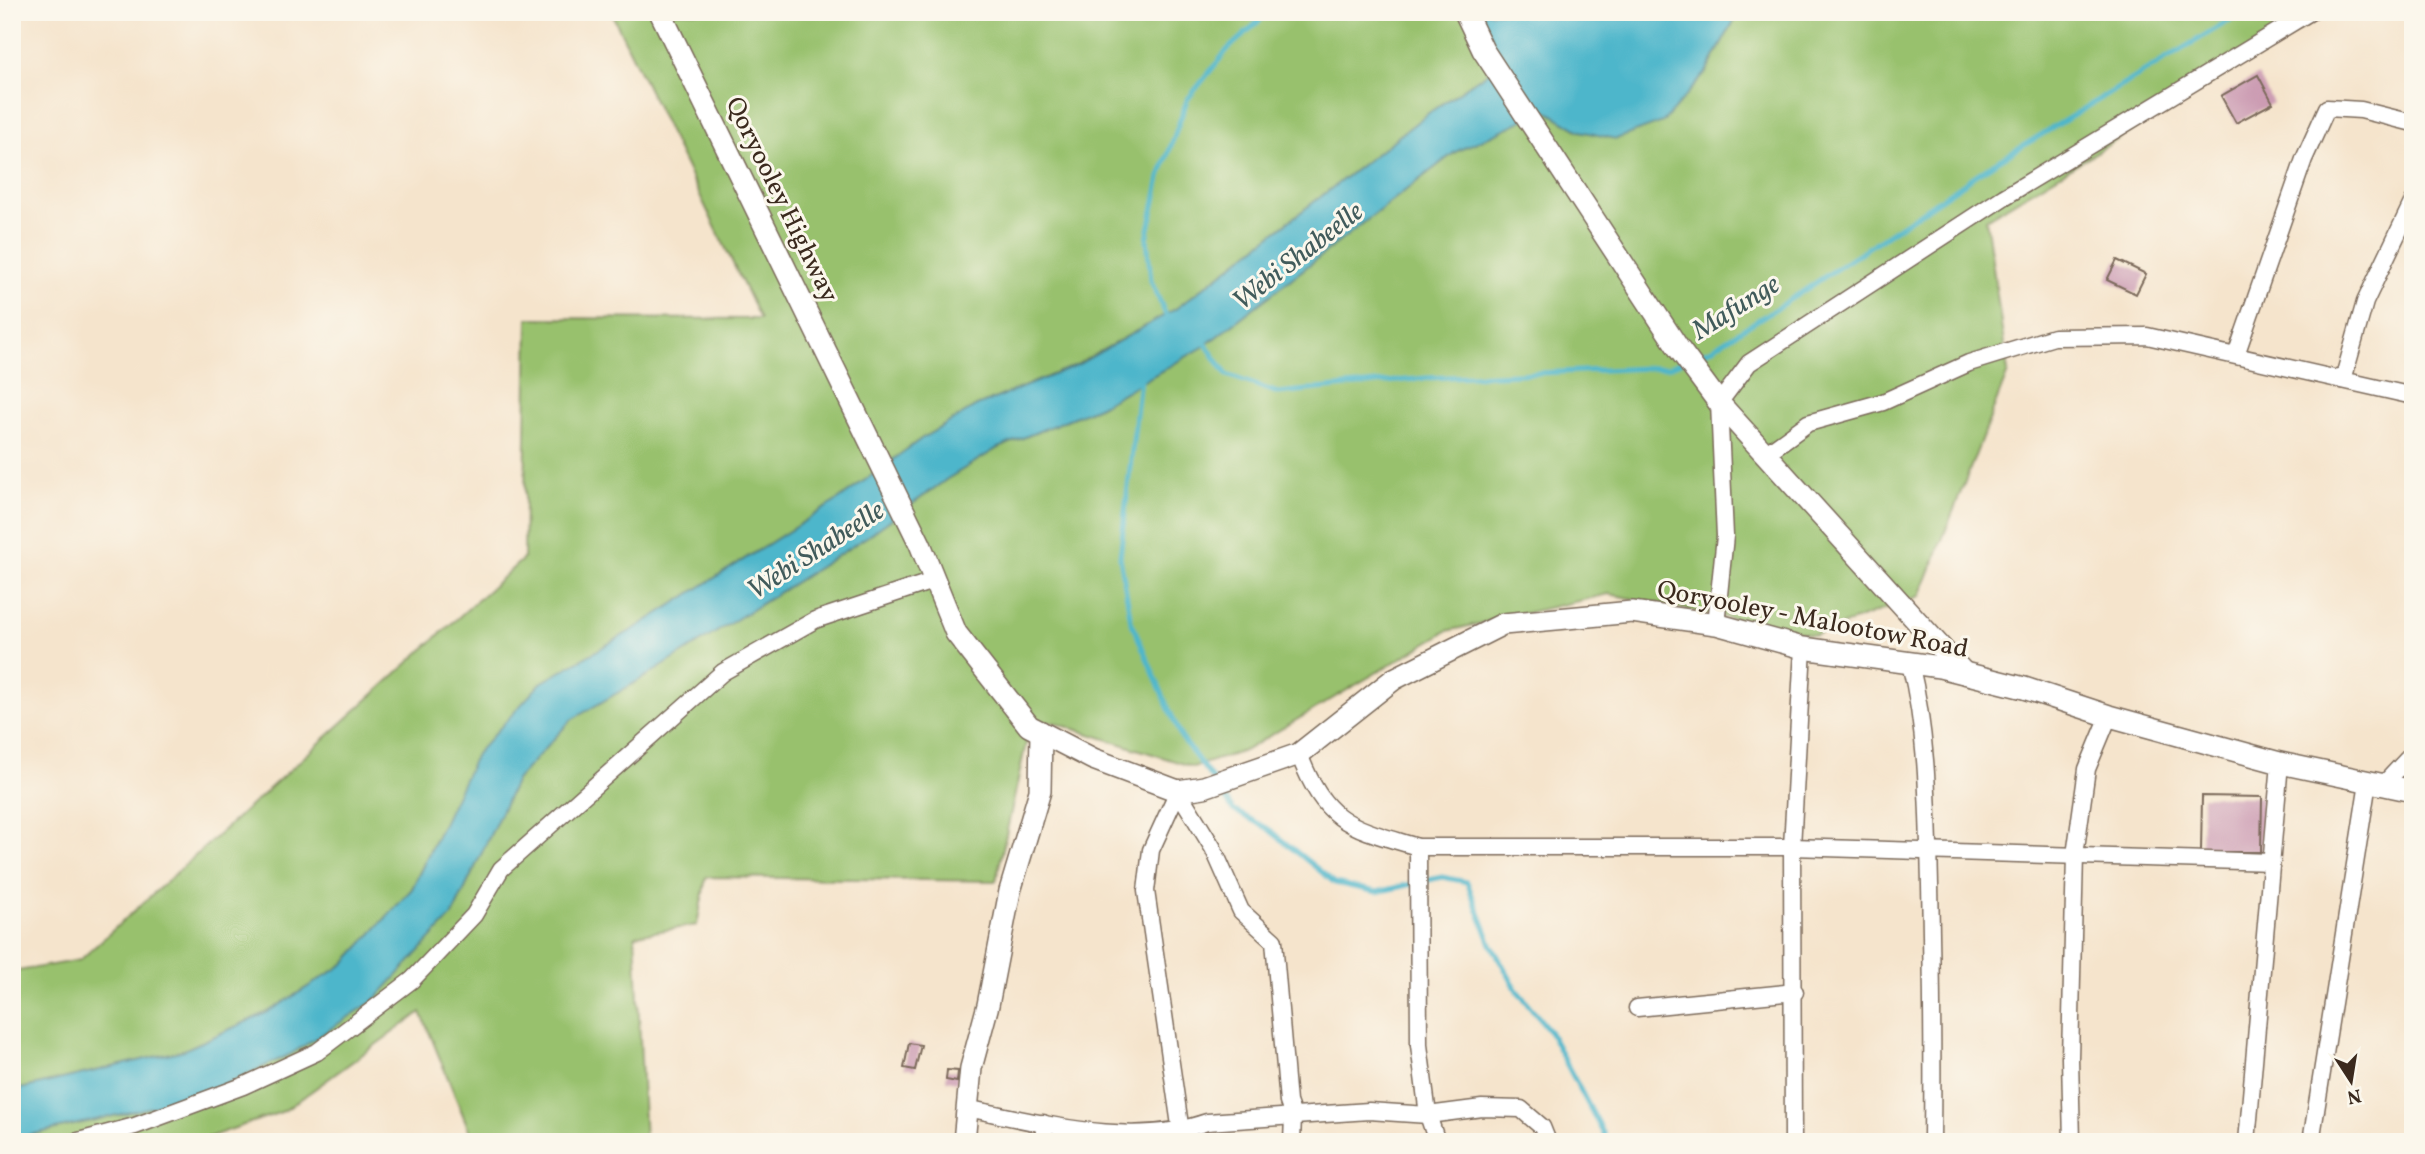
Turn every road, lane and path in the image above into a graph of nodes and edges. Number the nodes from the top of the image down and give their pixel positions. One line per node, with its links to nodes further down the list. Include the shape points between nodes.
1 (660, 12): 11 (street, Qoryooley Highway)
2 (1465, 12): 9 (street, via 1483,50 1531,124)
3 (2310, 12): 9 (street, via 2004,197 1759,356)
4 (2413, 123): 6 (street, via 2361,110 2327,108 2304,159)
5 (2413, 201): 7 (street, via 2365,302)
6 (2236, 355): 7 (street); 10 (street, via 2147,336 2054,337 1969,363 1883,402 1808,423)
7 (2343, 380): 8 (street)
8 (2413, 396)
9 (1719, 403): 10 (street); 12 (street, via 1725,536)
10 (1764, 455): 15 (street)
11 (936, 580): 17 (street, via 956,634 1029,726); 36 (street, via 815,620 723,673 501,869 474,915 412,980 317,1052 243,1086 135,1126)
12 (1716, 624): 13 (street, Qoryooley - Malootow Road); 19 (street, Qoryooley - Malootow Road, via 1632,612 1503,624 1394,679)
13 (1803, 648): 14 (street, Qoryooley - Malootow Road); 25 (street)
14 (1910, 663): 15 (street, Qoryooley - Malootow Road); 26 (street, via 1922,713)
15 (1966, 675): 16 (street, Qoryooley - Malootow Road)
16 (2109, 716): 20 (street, Qoryooley - Malootow Road); 27 (street, via 2087,769)
17 (1041, 732): 22 (street, via 1093,760); 31 (street, via 1040,791 1010,891)
18 (2413, 753): 21 (street)
19 (1299, 754): 22 (street, Qoryooley - Malootow Road, via 1204,787); 24 (street, via 1313,789 1340,819)
20 (2280, 763): 21 (street, Qoryooley - Malootow Road); 28 (street)
21 (2376, 784): 23 (street, Qoryooley - Malootow Road); 46 (street)
22 (1178, 791): 33 (street, via 1213,848 1241,911 1274,941); 35 (street, via 1151,850 1146,891)
23 (2413, 791)
24 (1418, 847): 25 (street); 32 (street, via 1419,1045)
25 (1792, 847): 26 (street); 29 (street)
26 (1929, 850): 27 (street); 43 (street)
27 (2075, 855): 28 (street); 44 (street)
28 (2272, 862): 45 (street)
29 (1795, 992): 30 (street); 42 (street)
30 (1637, 1008)
31 (966, 1108): 34 (street); 37 (street)
32 (1428, 1115): 33 (street, via 1369,1111); 40 (street); 41 (street, via 1482,1108 1521,1109 1542,1127)
33 (1293, 1116): 35 (street, via 1208,1122); 39 (street)
34 (1043, 1123): 35 (street, via 1104,1133); 38 (street)
35 (1182, 1136)
36 (75, 1142)
37 (964, 1142)
38 (1045, 1142)
39 (1292, 1142)
40 (1437, 1142)
41 (1548, 1142)
42 (1793, 1142)
43 (1932, 1142)
44 (2072, 1142)
45 (2247, 1142)
46 (2311, 1142)

